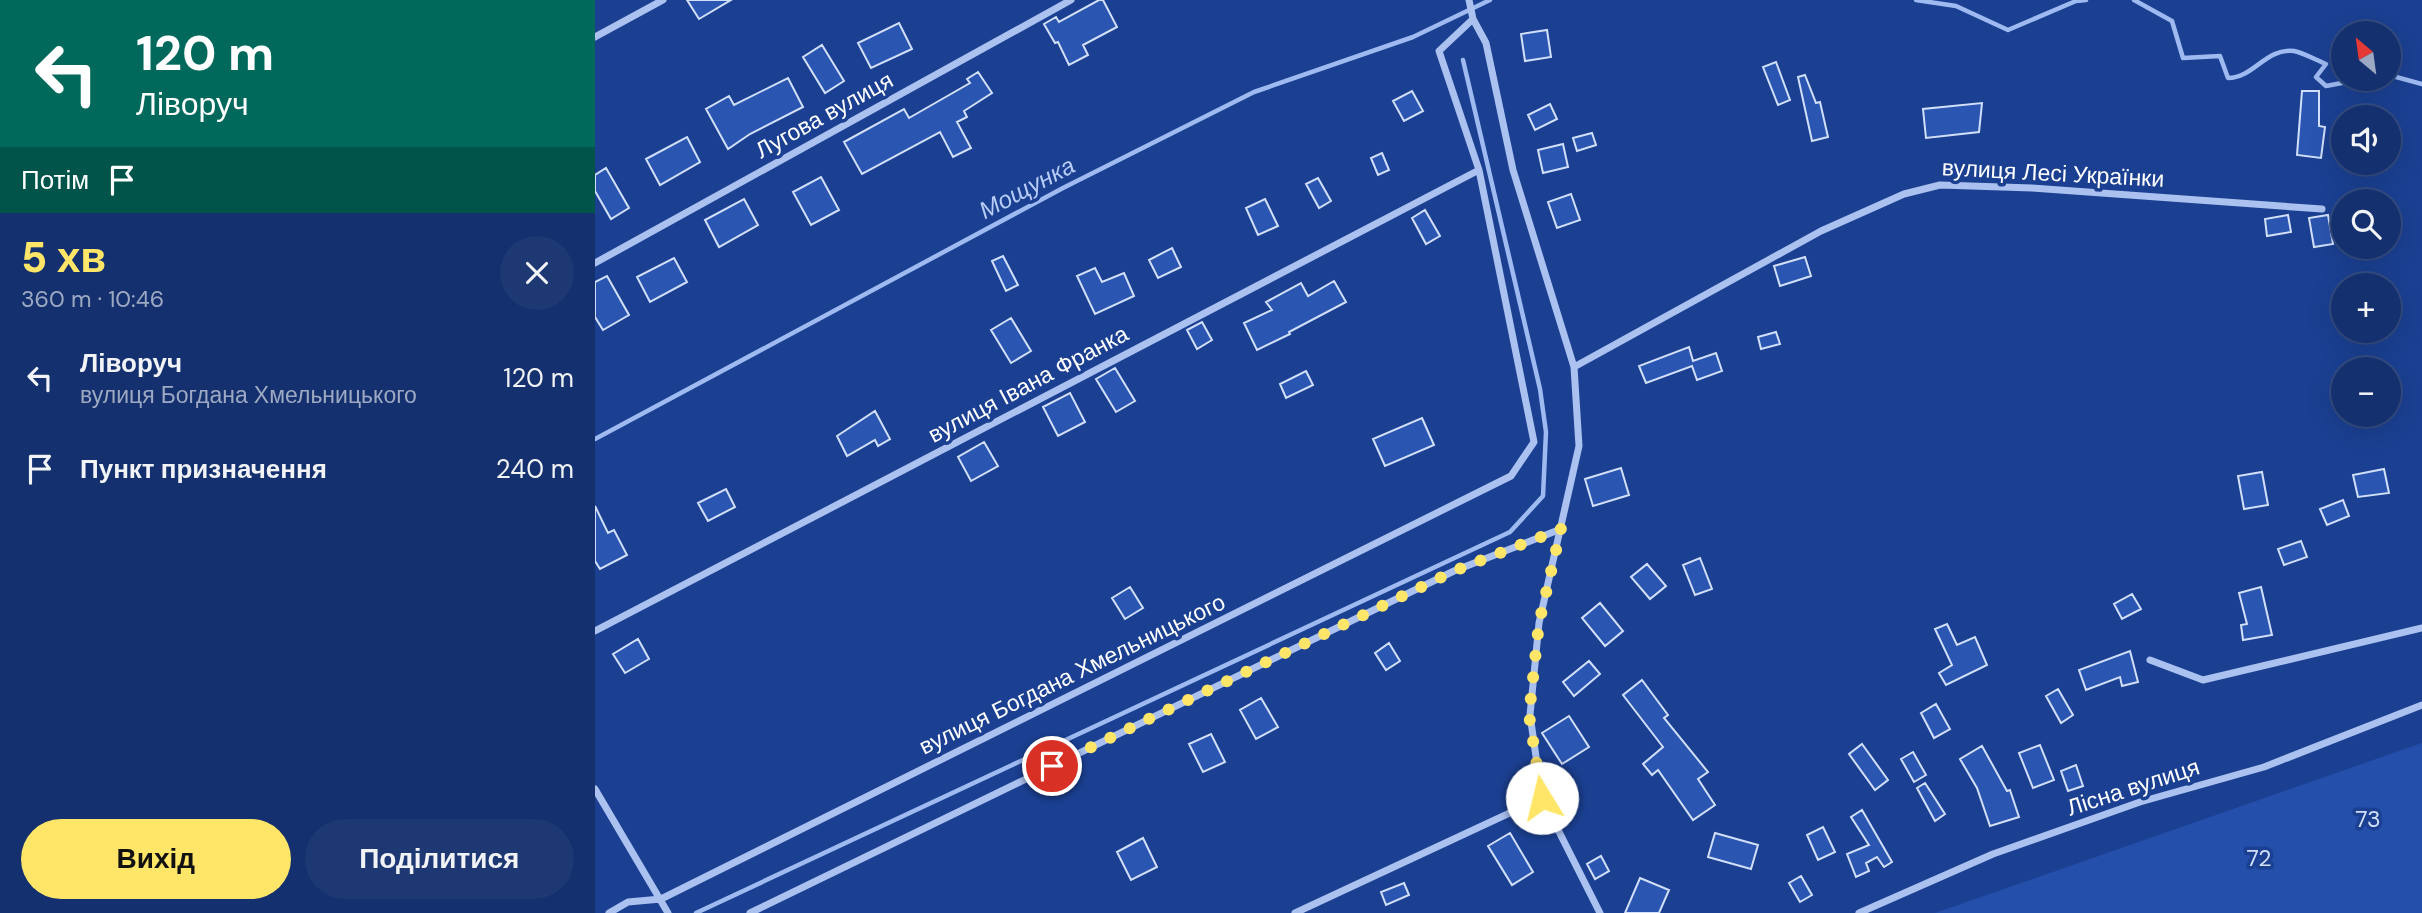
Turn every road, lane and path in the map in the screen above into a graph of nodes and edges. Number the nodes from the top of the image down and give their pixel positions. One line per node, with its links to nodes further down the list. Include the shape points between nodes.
1 (663, 0): 5 (street)
2 (1071, 0): 8 (street, Лугова вулиця)
3 (1469, 0): 4 (street)
4 (1473, 19): 6 (street, via 1439,51); 9 (street, via 1486,43 1513,170)
5 (595, 37)
6 (1479, 170): 12 (street, вулиця Івана Франка); 17 (street, вулиця Богдана Хмельницького, via 1534,442 1511,476)
7 (2322, 209): 9 (street, вулиця Лесі Українки, via 1940,185 1904,194 1821,231)
8 (595, 263)
9 (1574, 367): 10 (street, via 1579,446)
10 (1561, 529): 16 (street, via 1539,623 1529,715); 20 (street, via 1454,571)
11 (2422, 628): 13 (street, via 2203,680)
12 (595, 631)
13 (2150, 660)
14 (2422, 705): 23 (street, Лісна вулиця, via 2264,767 2140,802 1993,854)
15 (595, 789): 17 (street)
16 (1542, 798): 21 (street); 22 (street)
17 (661, 900): 18 (street, вулиця Богдана Хмельницького, via 628,902); 19 (street)
18 (609, 913)
19 (668, 913)
20 (750, 913)
21 (1295, 913)
22 (1600, 913)
23 (1859, 913)

